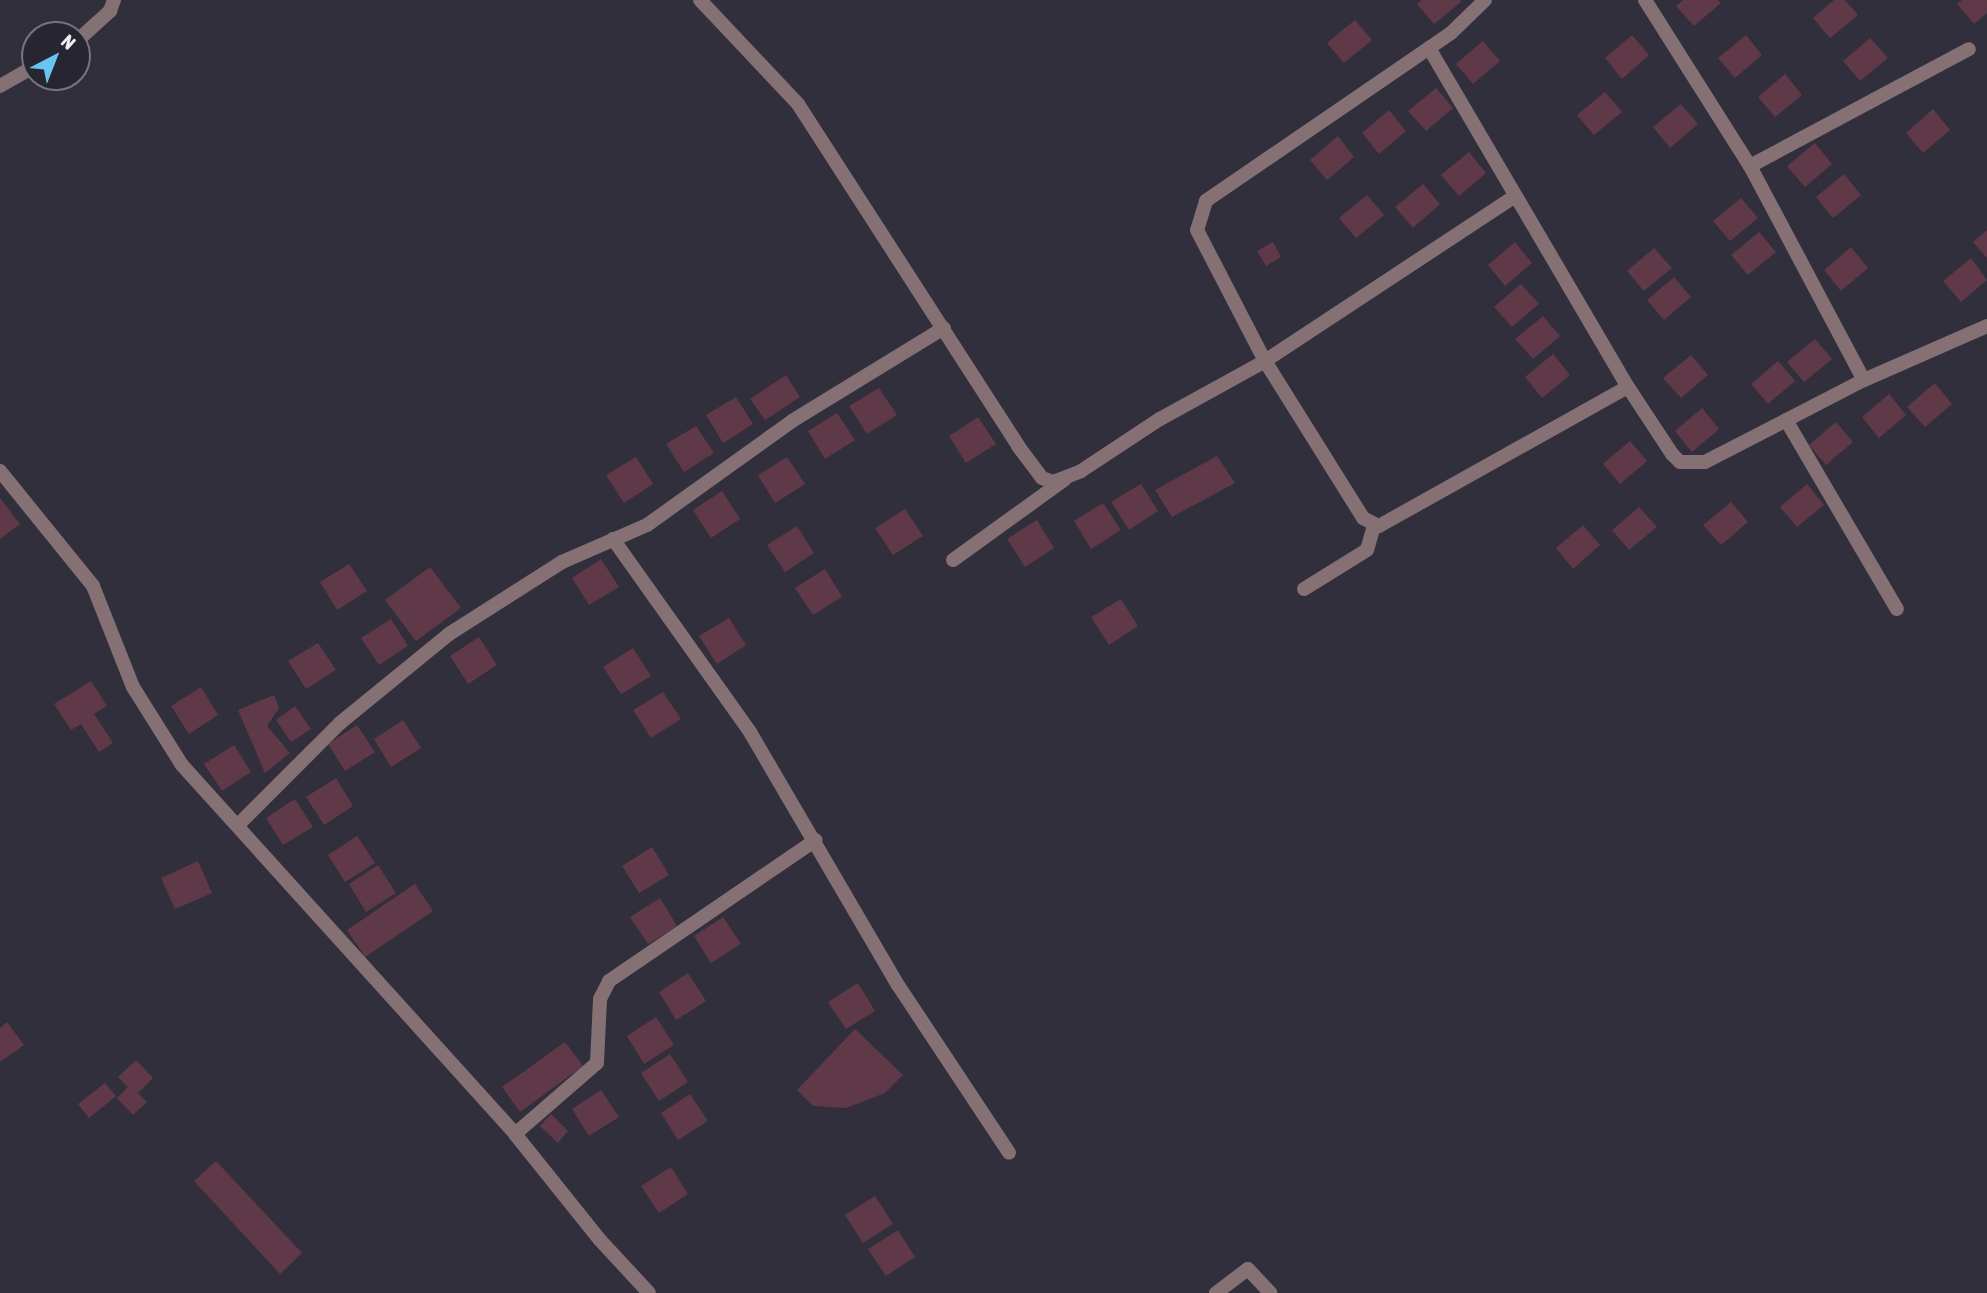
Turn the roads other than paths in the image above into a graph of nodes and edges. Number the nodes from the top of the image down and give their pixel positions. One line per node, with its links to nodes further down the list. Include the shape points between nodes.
1 (114, 0): 5 (street, via 110,11)
2 (700, 0): 13 (street, via 798,104)
3 (1485, 0): 6 (street)
4 (1645, 0): 10 (street)
5 (91, 28)
6 (1429, 48): 11 (street); 14 (street, via 1225,187 1200,211 1197,230 1207,256)
7 (1969, 49): 10 (street)
8 (21, 74): 9 (street)
9 (0, 86)
10 (1750, 166): 15 (street)
11 (1515, 196): 14 (street); 16 (street)
12 (1987, 326): 15 (street)
13 (944, 328): 19 (street, via 1032,467 1053,482); 21 (street, via 792,421 664,514)
14 (1265, 361): 19 (street); 20 (street, via 1363,518)
15 (1864, 380): 17 (street)
16 (1628, 387): 17 (street, via 1680,462 1705,462); 20 (street, via 1396,519)
17 (1786, 420): 24 (street)
18 (0, 471): 25 (street, via 93,586 133,687 157,730 182,765)
19 (1065, 479): 22 (street)
20 (1374, 526): 23 (street, via 1367,550)
21 (613, 539): 25 (street, via 562,562 429,649 340,723); 26 (street, via 750,732)
22 (953, 560)
23 (1304, 589)
24 (1897, 609)
25 (239, 824): 27 (street)
26 (816, 840): 27 (street, via 609,981 600,999 597,1063); 28 (street, via 898,985)
27 (515, 1133): 29 (street, via 600,1240)
28 (1009, 1153)
29 (649, 1293)
30 (1216, 1293): 31 (street, via 1248,1269)
31 (1270, 1293)

